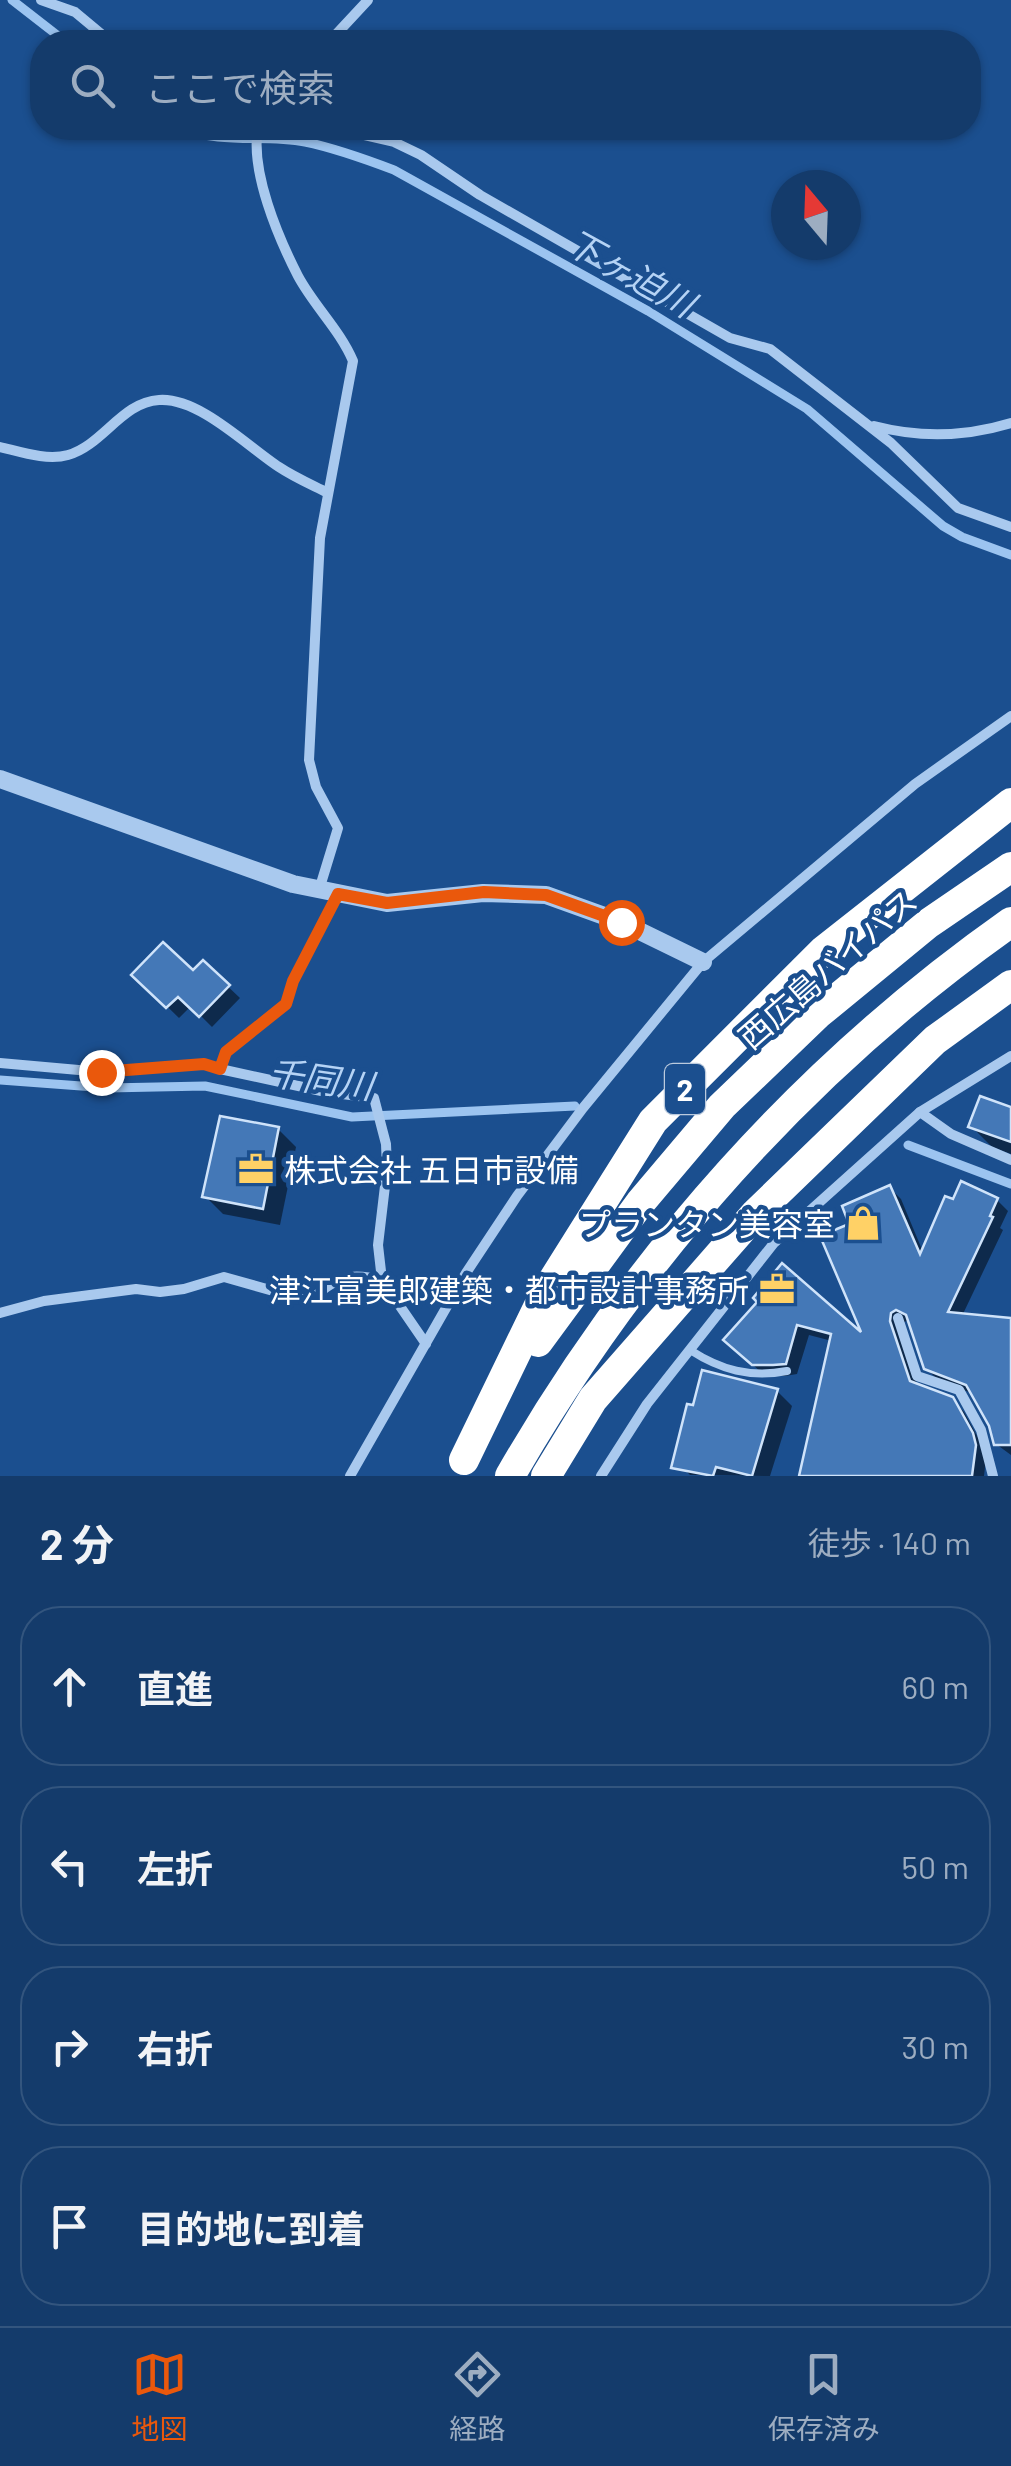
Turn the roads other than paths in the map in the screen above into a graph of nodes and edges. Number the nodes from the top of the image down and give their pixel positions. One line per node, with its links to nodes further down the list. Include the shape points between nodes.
1 (41, 0): 3 (street, via 74,12)
2 (368, 0): 4 (street)
3 (96, 30)
4 (339, 30)
5 (256, 140): 10 (street, via 254,156 298,276 354,361)
6 (385, 140): 7 (street, via 730,338 770,349)
7 (867, 424): 8 (street, via 943,435); 11 (street, via 958,508)
8 (1011, 424)
9 (0, 448): 10 (street, via 69,455 127,413 161,400 216,421 276,466)
10 (326, 492): 16 (street, via 308,746 311,776 338,828)
11 (1011, 527)
12 (1011, 716): 18 (street, via 915,784)
13 (0, 779): 16 (street)
14 (1011, 803): 31 (highway, 2, via 823,951 653,1121 544,1293)
15 (1011, 867): 31 (highway, 西広島バイパス / 2, via 818,1014 722,1106 552,1319)
16 (328, 892): 18 (street, via 387,903 484,892 546,895); 22 (street, via 286,1004 226,1052)
17 (1011, 922): 34 (highway, via 849,1050 754,1143 607,1323)
18 (703, 962): 28 (street, via 517,1196)
19 (1011, 985): 35 (highway, via 935,1040 756,1214 593,1399)
20 (1011, 1056): 23 (street)
21 (0, 1063): 22 (street, via 101,1072 204,1064)
22 (220, 1069): 25 (street, via 374,1098 387,1169 378,1245)
23 (920, 1112): 24 (street); 29 (street, via 774,1244)
24 (1011, 1160)
25 (382, 1280): 26 (street, via 353,1274 310,1301 224,1276 160,1292 62,1298); 28 (street)
26 (0, 1313)
27 (898, 1318): 37 (street, via 917,1376 959,1390 981,1430)
28 (426, 1344): 33 (street)
29 (690, 1350): 30 (lane, via 744,1374); 32 (street)
30 (786, 1370)
31 (459, 1468)
32 (602, 1474): 36 (street)
33 (350, 1476)
34 (510, 1476)
35 (546, 1476)
36 (619, 1476)
37 (993, 1476)

